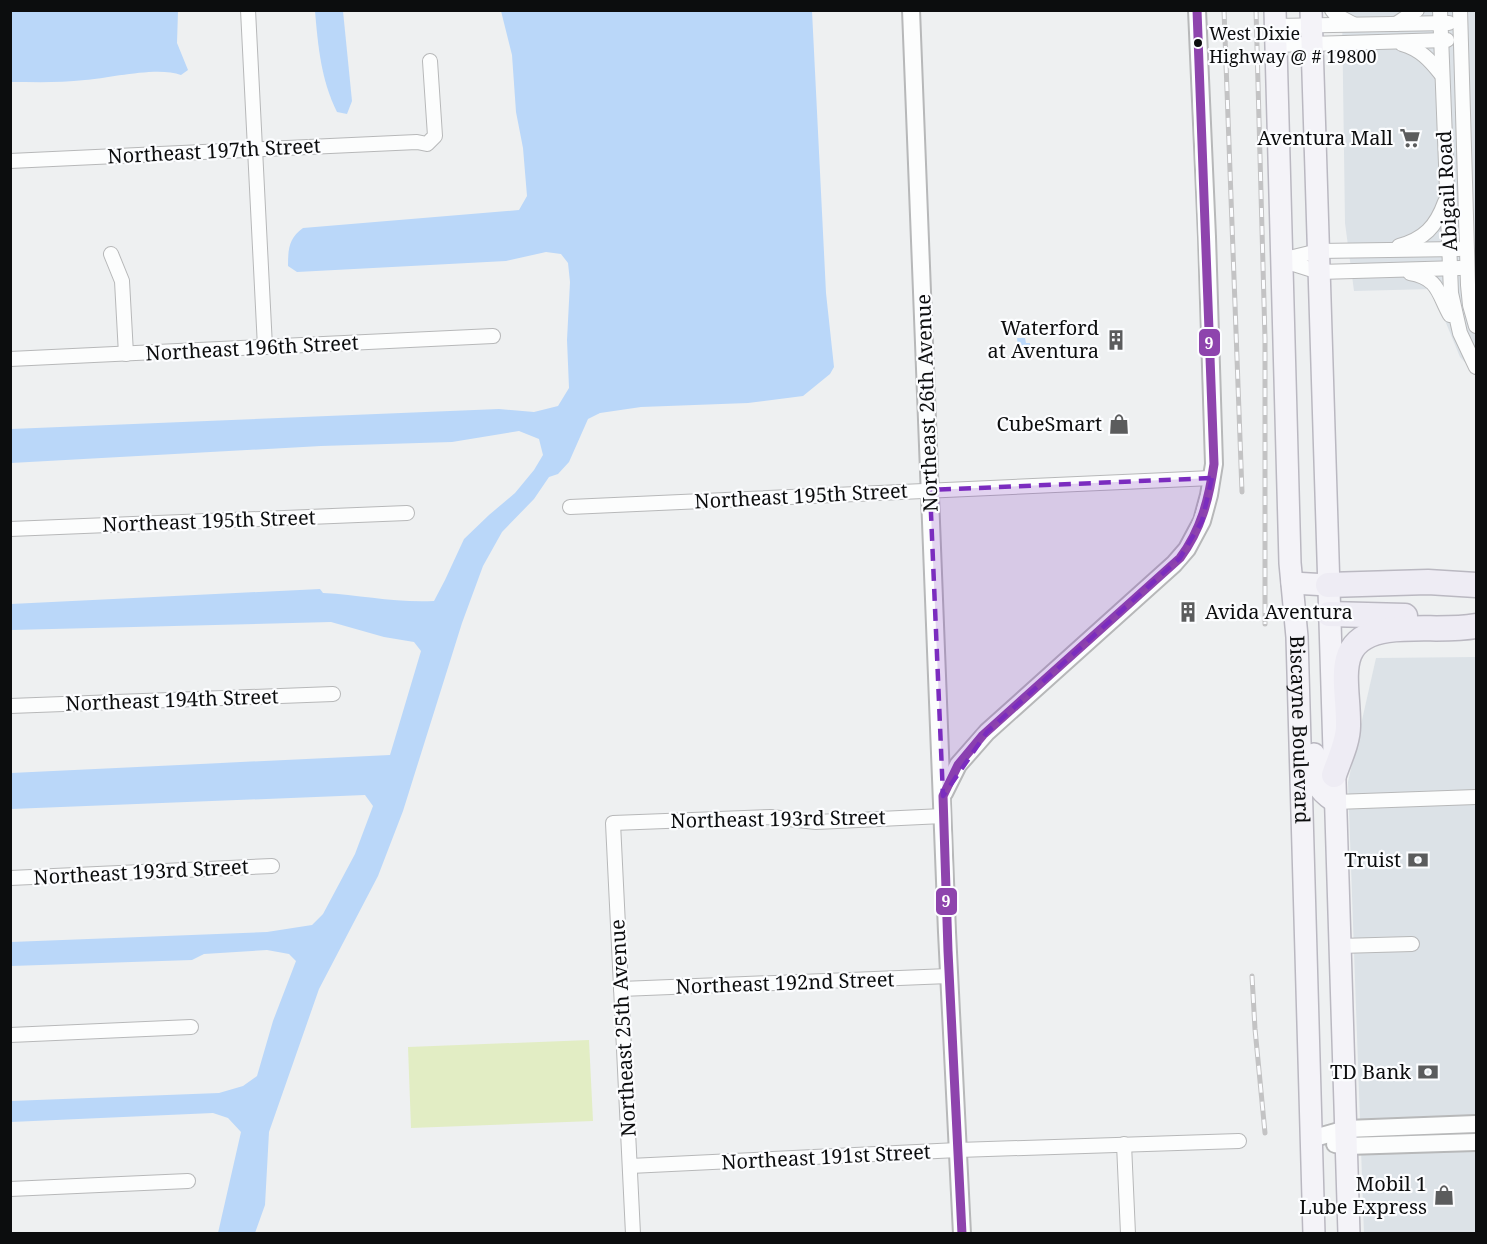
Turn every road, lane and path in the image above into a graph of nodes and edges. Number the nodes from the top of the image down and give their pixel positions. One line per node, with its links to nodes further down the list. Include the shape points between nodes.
1 (248, 10): 17 (street)
2 (911, 10): 37 (street, Northeast 26th Avenue)
3 (1197, 10): 36 (street)
4 (1332, 10): 9 (street)
5 (1417, 10): 8 (street)
6 (1440, 17): 7 (street); 8 (street); 12 (street, Abigail Road)
7 (1460, 17): 13 (street, Abigail Road)
8 (1395, 24): 9 (street)
9 (1355, 25): 11 (street)
10 (1275, 27): 11 (street); 11 (street); 24 (main road, Biscayne Boulevard)
11 (1311, 27): 14 (street); 25 (main road, Biscayne Boulevard)
12 (1440, 40): 13 (street); 14 (street); 16 (street, Abigail Road)
13 (1460, 40): 21 (street, Abigail Road)
14 (1394, 42): 16 (street, via 1416,49)
15 (430, 61): 17 (street, Northeast 197th Street, via 435,135 428,144)
16 (1441, 74): 19 (street, Abigail Road)
17 (255, 149): 18 (street, Northeast 197th Street); 32 (street)
18 (10, 161)
19 (1447, 195): 20 (street, Abigail Road); 22 (street, via 1440,217 1429,232)
20 (1450, 249): 21 (street); 22 (street); 27 (street, Abigail Road)
21 (1467, 249): 26 (street, Abigail Road)
22 (1384, 250): 25 (street)
23 (111, 254): 33 (street, via 122,281)
24 (1281, 260): 25 (street); 25 (street); 41 (main road, Biscayne Boulevard)
25 (1318, 262): 28 (street); 42 (main road, Biscayne Boulevard)
26 (1467, 268): 27 (street); 29 (street, Abigail Road)
27 (1451, 269): 28 (street); 30 (street, Abigail Road)
28 (1387, 270): 30 (street, via 1416,274 1433,283)
29 (1476, 326)
30 (1459, 327): 35 (street, Abigail Road)
31 (493, 336): 32 (street, Northeast 196th Street)
32 (265, 347): 33 (street, Northeast 196th Street)
33 (126, 354): 34 (street, Northeast 196th Street)
34 (10, 359)
35 (1476, 367)
36 (1212, 478): 37 (street, Northeast 195th Street); 52 (street, via 1202,521 1180,558 974,745)
37 (930, 490): 38 (street, Northeast 195th Street); 52 (street, Northeast 26th Avenue)
38 (570, 507)
39 (407, 513): 40 (street, Northeast 195th Street)
40 (10, 529)
41 (1292, 583): 42 (main road); 44 (main road, Biscayne Boulevard)
42 (1328, 585): 43 (highway); 45 (main road, Biscayne Boulevard)
43 (1476, 585)
44 (1295, 610): 45 (main road); 48 (main road, Biscayne Boulevard)
45 (1329, 614): 46 (highway); 51 (main road, Biscayne Boulevard)
46 (1476, 616)
47 (1476, 626): 51 (highway, via 1386,630 1354,645 1346,659 1348,729)
48 (1298, 664): 54 (main road, via 1312,701 1317,785 1320,792); 67 (main road, Biscayne Boulevard)
49 (333, 694): 50 (street, Northeast 194th Street)
50 (10, 706)
51 (1334, 775): 54 (main road, Biscayne Boulevard)
52 (943, 796): 55 (street, Northeast 26th Avenue)
53 (1476, 797): 54 (street)
54 (1335, 802): 60 (main road, Biscayne Boulevard)
55 (943, 816): 56 (street, Northeast 193rd Street, via 816,822 771,817); 61 (street, Northeast 26th Avenue)
56 (613, 823): 62 (street, Northeast 25th Avenue)
57 (272, 866): 58 (street, Northeast 193rd Street)
58 (10, 878)
59 (1412, 944): 60 (street)
60 (1339, 946): 66 (main road, Biscayne Boulevard)
61 (949, 976): 62 (street, Northeast 192nd Street); 71 (street, Northeast 26th Avenue)
62 (621, 989): 72 (street, Northeast 25th Avenue)
63 (191, 1027): 64 (street)
64 (10, 1035)
65 (1476, 1124): 66 (street)
66 (1346, 1138): 67 (street); 69 (street); 79 (main road, Biscayne Boulevard)
67 (1311, 1139): 78 (main road, Biscayne Boulevard)
68 (1239, 1141): 70 (street, Northeast 191st Street)
69 (1476, 1142)
70 (1124, 1144): 71 (street, Northeast 191st Street); 77 (street)
71 (958, 1150): 72 (street, Northeast 191st Street); 76 (street, Northeast 26th Avenue)
72 (630, 1166): 75 (street, Northeast 25th Avenue)
73 (188, 1181): 74 (street)
74 (10, 1189)
75 (633, 1233)
76 (962, 1233)
77 (1128, 1233)
78 (1314, 1233)
79 (1349, 1233)

